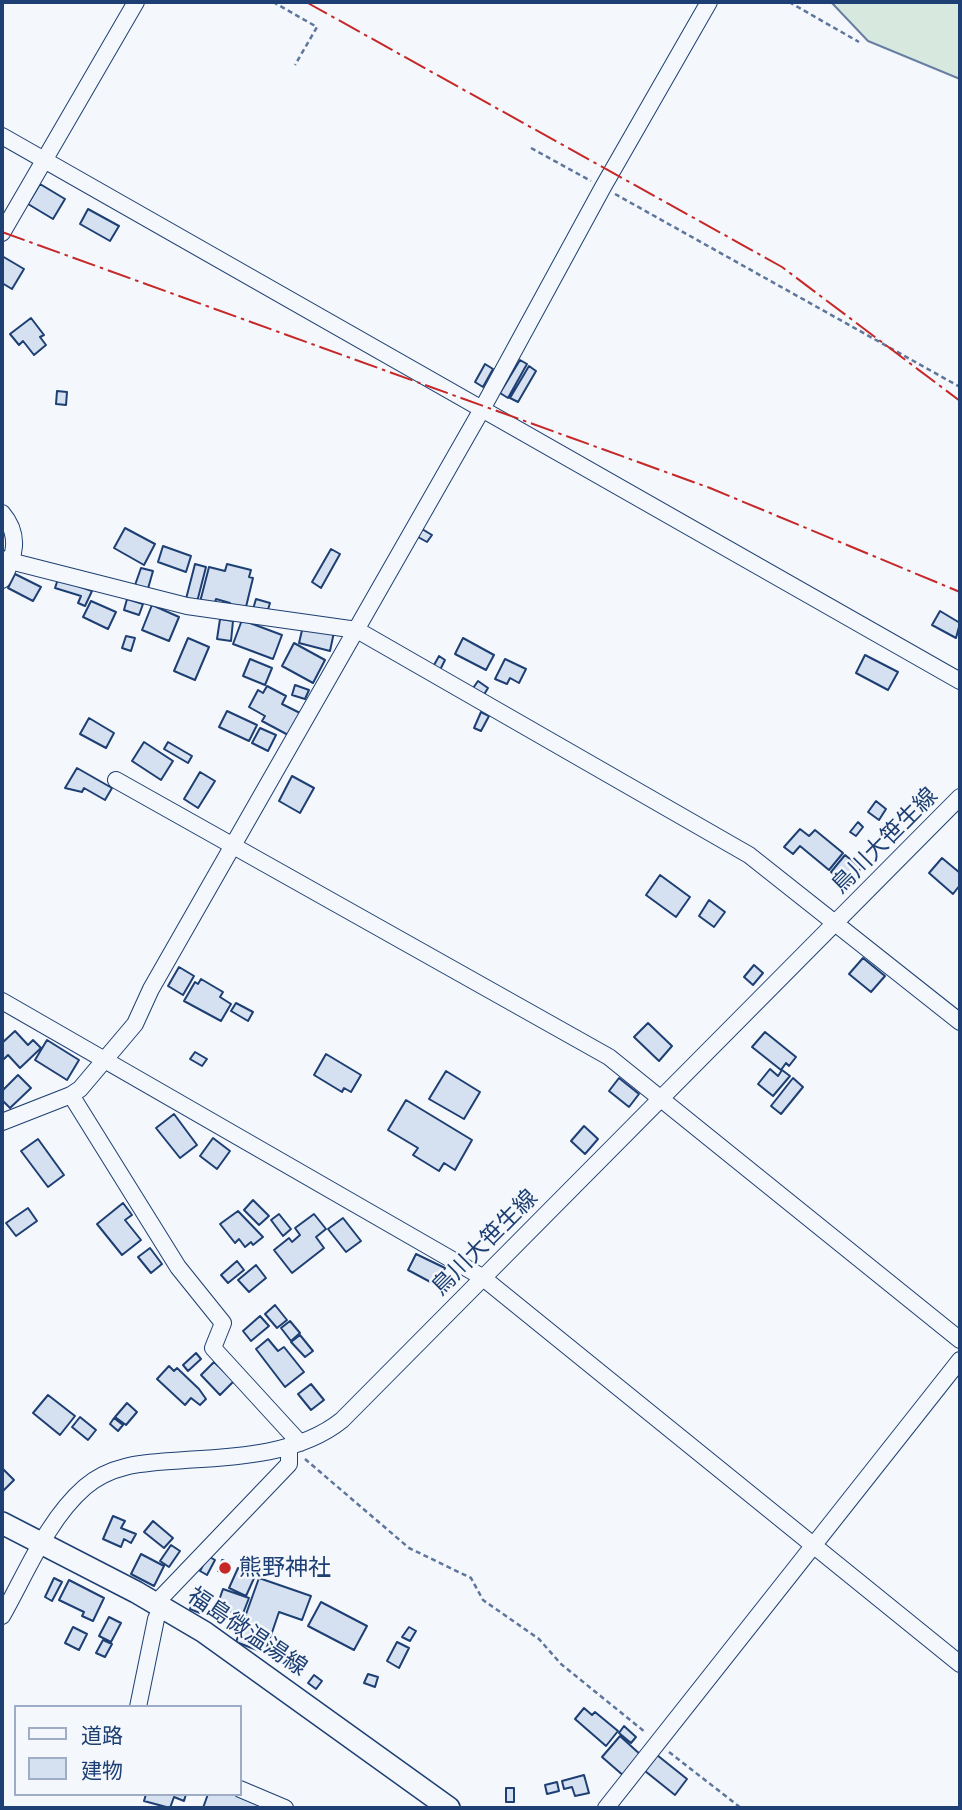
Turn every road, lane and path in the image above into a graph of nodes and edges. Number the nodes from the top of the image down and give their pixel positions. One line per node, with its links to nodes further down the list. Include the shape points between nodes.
1 (136, 2): 9 (street)
2 (273, 2): 6 (path, via 317,27)
3 (709, 2): 10 (street)
4 (789, 2): 5 (path)
5 (859, 42)
6 (295, 65)
7 (2, 136): 9 (street)
8 (531, 148): 10 (path)
9 (45, 162): 11 (street); 13 (street)
10 (603, 187): 12 (path); 13 (street)
11 (2, 233)
12 (960, 387)
13 (481, 411): 17 (street); 18 (street)
14 (2, 513): 15 (street, via 13,533)
15 (7, 560): 16 (street); 17 (street, via 187,606)
16 (2, 580)
17 (357, 630): 21 (street); 22 (street, via 749,855)
18 (960, 681)
19 (116, 780): 21 (street)
20 (960, 797): 22 (street, 鳥川大笹生線)
21 (233, 848): 25 (street, via 135,1024); 27 (street, via 609,1057)
22 (836, 922): 24 (street); 27 (street, 鳥川大笹生線)
23 (2, 1002): 25 (street)
24 (960, 1023)
25 (106, 1058): 26 (street); 29 (street)
26 (71, 1095): 28 (street); 32 (street, via 178,1267 223,1322 213,1348)
27 (660, 1101): 29 (street, 鳥川大笹生線); 30 (street)
28 (2, 1122)
29 (482, 1277): 32 (street, 鳥川大笹生線, via 342,1420); 35 (street)
30 (960, 1340)
31 (960, 1360): 35 (street)
32 (295, 1445): 34 (street, 鳥川大笹生線, via 125,1466 83,1489 63,1510); 36 (street, via 289,1464); 40 (path, via 409,1548 471,1578 483,1601 539,1639 561,1664)
33 (2, 1523): 34 (main road, 福島微温湯線)
34 (44, 1543): 36 (main road, 福島微温湯線); 37 (street, 鳥川大笹生線)
35 (812, 1546): 38 (street); 40 (street)
36 (159, 1605): 39 (street); 43 (main road, 福島微温湯線, via 289,1691)
37 (2, 1616)
38 (960, 1664)
39 (138, 1705)
40 (657, 1742): 44 (street); 45 (path)
41 (242, 1790): 42 (street)
42 (285, 1808)
43 (449, 1808)
44 (606, 1808)
45 (741, 1808)

